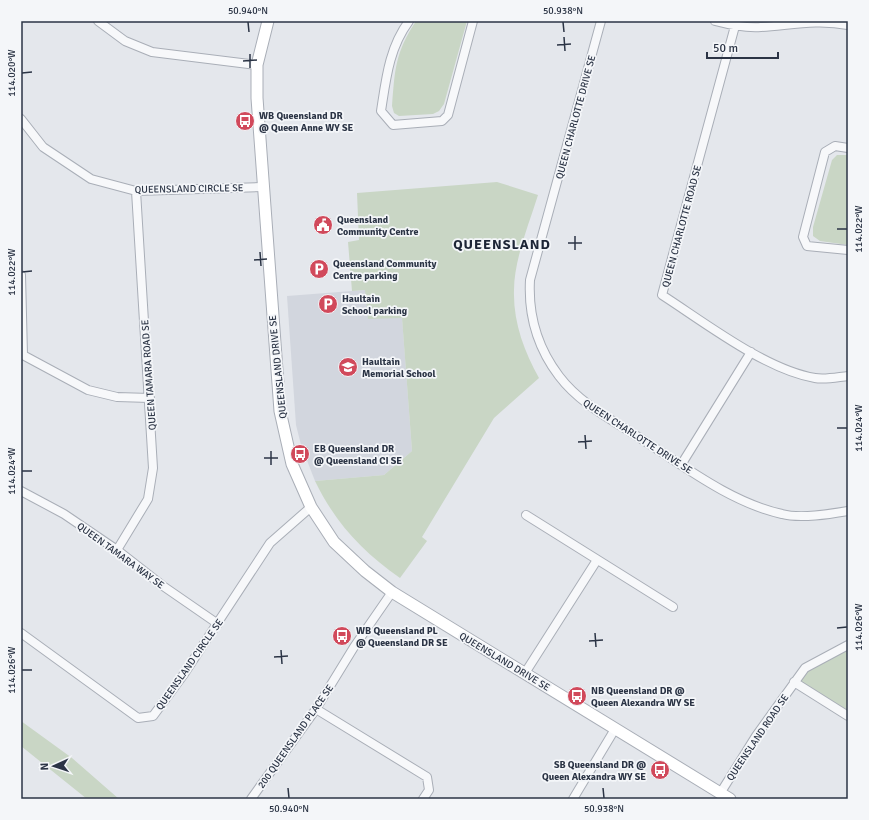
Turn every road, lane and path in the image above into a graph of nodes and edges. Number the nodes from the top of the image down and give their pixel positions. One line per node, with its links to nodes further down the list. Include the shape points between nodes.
1 (98, 21): 9 (street, via 125,41 152,52)
2 (268, 21): 9 (street, QUEENSLAND DRIVE SE)
3 (409, 21): 4 (street, via 400,33 388,68 381,111 393,125 442,121 448,115)
4 (473, 21)
5 (600, 21): 20 (street, QUEEN CHARLOTTE DRIVE SE, via 530,280 529,302 539,345 559,376 582,400)
6 (715, 21): 8 (street)
7 (848, 25): 8 (street, via 799,22 760,27)
8 (735, 26): 16 (street, QUEEN CHARLOTTE ROAD SE, via 662,295)
9 (257, 65): 12 (street, QUEENSLAND DRIVE SE)
10 (21, 119): 13 (street, QUEENSLAND CIRCLE SE, via 43,147 91,179)
11 (848, 148): 14 (street, via 835,146 825,152 803,238 807,246)
12 (262, 187): 13 (street, QUEENSLAND CIRCLE SE); 22 (street, QUEENSLAND DRIVE SE, via 280,411 292,464)
13 (136, 191): 19 (street, QUEEN TAMARA ROAD SE)
14 (848, 250)
15 (21, 275): 17 (street)
16 (751, 352): 18 (street, QUEEN CHARLOTTE ROAD SE, via 786,370 816,379); 20 (street)
17 (22, 355): 19 (street, via 88,390 117,397)
18 (848, 376)
19 (150, 398): 25 (street, QUEEN TAMARA ROAD SE, via 153,468 148,499)
20 (681, 465): 23 (street, QUEEN CHARLOTTE DRIVE SE, via 743,502 783,515 824,515)
21 (21, 491): 25 (street, QUEEN TAMARA WAY SE, via 64,514)
22 (311, 507): 27 (street, QUEENSLAND DRIVE SE, via 334,542); 29 (street, QUEENSLAND CIRCLE SE, via 270,543)
23 (848, 511)
24 (526, 516): 26 (street)
25 (117, 550): 29 (street, QUEEN TAMARA WAY SE)
26 (597, 560): 28 (street); 32 (street)
27 (392, 592): 32 (street, QUEENSLAND DRIVE SE); 34 (street, 200 QUEENSLAND PLACE SE)
28 (673, 607)
29 (218, 624): 30 (street, QUEENSLAND CIRCLE SE, via 153,716 138,718)
30 (21, 633)
31 (848, 644): 33 (street, QUEENSLAND ROAD SE, via 805,668)
32 (525, 673): 36 (street, QUEENSLAND DRIVE SE)
33 (794, 682): 35 (street, QUEENSLAND ROAD SE); 37 (street, QUEENSLAND ROAD SE)
34 (316, 709): 38 (street, 200 QUEENSLAND PLACE SE); 39 (street, via 427,777 429,790)
35 (848, 716)
36 (615, 729): 37 (street, QUEENSLAND DRIVE SE); 40 (street)
37 (721, 792): 41 (street, QUEENSLAND DRIVE SE)
38 (251, 799)
39 (423, 799)
40 (573, 799)
41 (730, 799)

